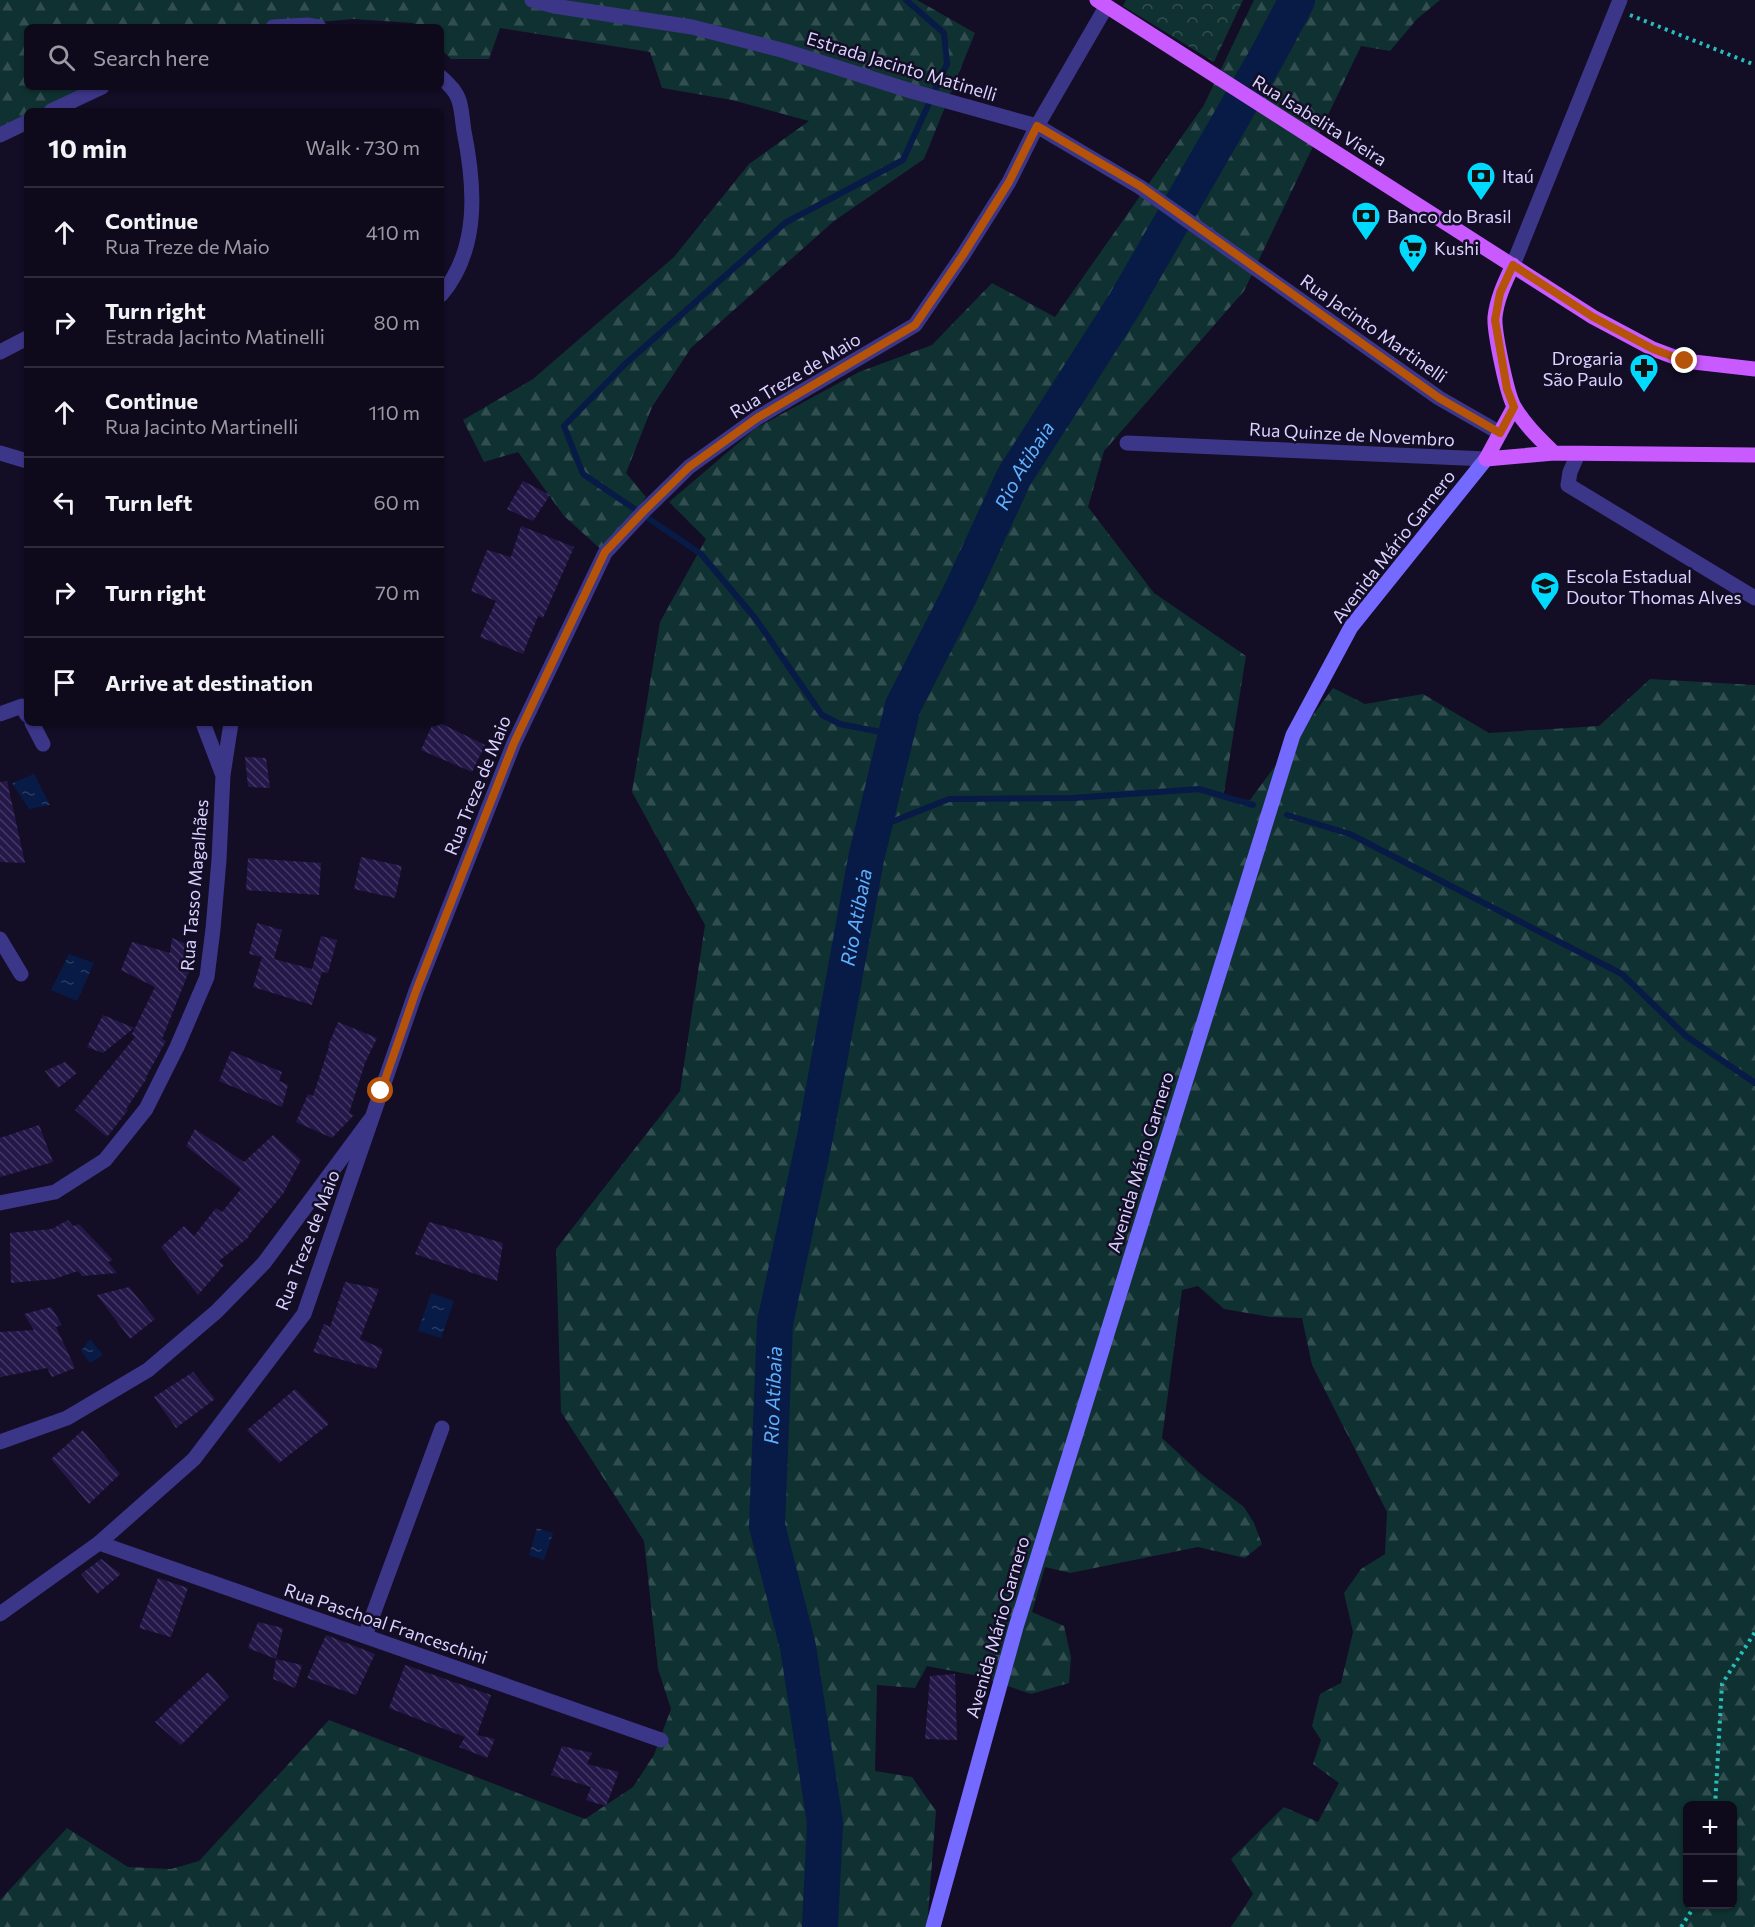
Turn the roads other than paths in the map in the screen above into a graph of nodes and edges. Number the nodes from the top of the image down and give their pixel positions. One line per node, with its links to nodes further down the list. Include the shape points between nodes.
1 (532, 0): 8 (street, Estrada Jacinto Matinelli, via 692,27)
2 (1105, 2): 8 (street, Rua Treze de Maio); 11 (main road, Rua Isabelita Vieira)
3 (1618, 5): 11 (street)
4 (444, 80): 12 (street, via 457,95 471,169 473,209 467,249)
5 (96, 90): 6 (street)
6 (57, 108)
7 (24, 123): 9 (street)
8 (1037, 126): 10 (street, Estrada Jacinto Matinelli, via 1140,186); 35 (street, Rua Treze de Maio, via 1009,182 915,325 757,418 689,467 605,552 514,743 416,991)
9 (0, 135)
10 (1228, 249): 17 (street, Rua Jacinto Martinelli, via 1439,398)
11 (1513, 265): 15 (main road, Rua Isabelita Vieira, via 1593,317 1653,349 1685,361); 16 (main road, via 1500,293 1495,320)
12 (444, 291)
13 (24, 340): 14 (street)
14 (0, 352)
15 (1755, 369)
16 (1514, 407): 17 (main road); 20 (main road, via 1534,435)
17 (1500, 433): 23 (main road)
18 (1127, 443): 23 (street, Rua Quinze de Novembro)
19 (0, 453): 24 (street)
20 (1554, 453): 21 (main road, Rua Quinze de Novembro); 23 (main road, Rua Quinze de Novembro)
21 (1578, 454): 22 (main road, Rua Quinze de Novembro); 25 (street, via 1568,485)
22 (1755, 454)
23 (1486, 459): 43 (main road, Avenida Mário Garnero, via 1351,627 1293,735 1019,1616)
24 (24, 460)
25 (1755, 598)
26 (24, 710): 27 (street, via 22,706)
27 (0, 714)
28 (34, 726): 31 (street)
29 (204, 726): 32 (street)
30 (231, 726): 32 (street, Rua Tasso Magalhães)
31 (43, 744)
32 (223, 775): 36 (street, Rua Tasso Magalhães, via 207,977 146,1109 105,1160 55,1192)
33 (0, 939): 34 (street)
34 (21, 974)
35 (373, 1115): 38 (street, via 264,1263 216,1312 148,1370 67,1418); 39 (street, Rua Treze de Maio, via 304,1314 194,1460)
36 (0, 1203)
37 (442, 1428): 41 (street)
38 (0, 1442)
39 (99, 1543): 40 (street, Rua Treze de Maio); 41 (street, Rua Paschoal Franceschini)
40 (0, 1614)
41 (365, 1636): 42 (street, Rua Paschoal Franceschini)
42 (661, 1740)
43 (933, 1927)

